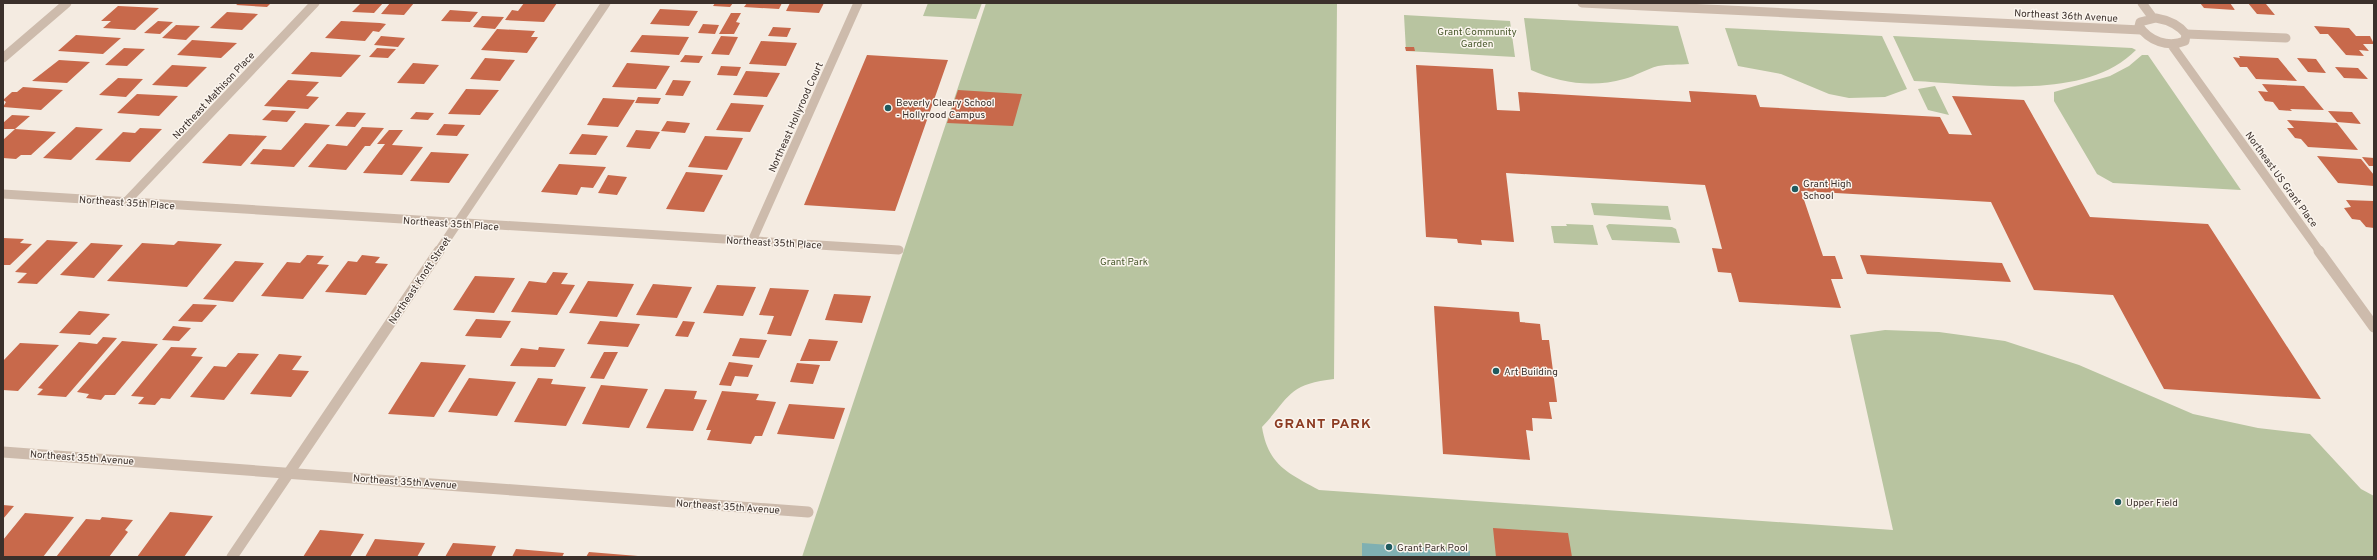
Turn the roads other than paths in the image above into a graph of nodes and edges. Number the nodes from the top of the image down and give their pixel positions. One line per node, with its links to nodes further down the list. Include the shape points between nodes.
1 (67, 3): 13 (street)
2 (315, 3): 15 (street, Northeast Mathison Place)
3 (606, 3): 16 (street, Northeast Knott Street)
4 (858, 3): 17 (street, Northeast Hollyrood Court)
5 (1582, 3): 7 (street, Northeast 36th Avenue)
6 (2142, 3): 8 (street)
7 (1695, 6): 9 (street, Northeast 36th Avenue)
8 (2153, 18): 9 (street, via 2140,22); 10 (street, via 2171,22)
9 (2141, 30): 12 (street, via 2154,39)
10 (2186, 34): 11 (street); 12 (street, via 2185,41)
11 (2286, 38)
12 (2171, 44): 19 (street, Northeast US Grant Place)
13 (3, 58)
14 (3, 194): 15 (street, Northeast 35th Place)
15 (126, 202): 16 (street, Northeast 35th Place)
16 (458, 223): 17 (street, Northeast 35th Place); 21 (street, Northeast Knott Street)
17 (752, 241): 18 (street, Northeast 35th Place)
18 (898, 250)
19 (2374, 327)
20 (3, 452): 21 (street, Northeast 35th Avenue)
21 (289, 473): 22 (street, Northeast 35th Avenue); 23 (street, Northeast Knott Street)
22 (808, 512)
23 (232, 557)

